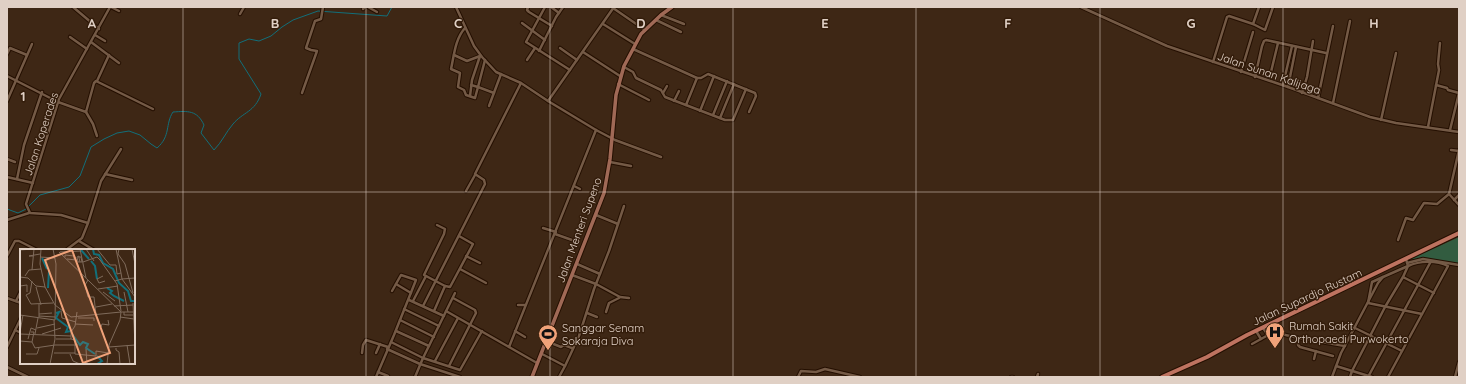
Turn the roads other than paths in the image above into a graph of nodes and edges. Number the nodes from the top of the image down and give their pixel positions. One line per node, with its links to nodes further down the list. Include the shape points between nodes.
1 (73, 7): 31 (street)
2 (111, 7): 16 (street); 31 (street, Jalan Koperades)
3 (244, 7): 19 (street)
4 (368, 7): 17 (street)
5 (456, 7): 30 (street)
6 (528, 7): 21 (street, via 527,11)
7 (545, 7): 21 (street)
8 (551, 7): 18 (street)
9 (563, 7): 18 (street)
10 (672, 7): 20 (main road, Jalan Menteri Supeno)
11 (1082, 7): 70 (street, Jalan Sunan Kalijaga, via 1167,46)
12 (1259, 7): 27 (street)
13 (1273, 7): 27 (street, via 1265,30)
14 (613, 8): 25 (street); 33 (street)
15 (323, 10): 99 (street, via 321,19 315,21 307,46 308,49 317,51)
16 (119, 11)
17 (377, 12)
18 (559, 13): 28 (street)
19 (240, 14)
20 (661, 15): 22 (main road, Jalan Menteri Supeno); 26 (street)
21 (539, 19): 28 (street); 32 (street)
22 (655, 20): 33 (main road, Jalan Menteri Supeno); 34 (street)
23 (1350, 21): 111 (street)
24 (522, 23): 32 (street)
25 (603, 24): 47 (street); 57 (street)
26 (684, 24)
27 (1253, 24): 70 (street, via 1227,17)
28 (552, 26): 39 (street)
29 (1333, 26): 58 (street)
30 (465, 28): 63 (street); 64 (street)
31 (99, 29): 36 (street, Jalan Koperades)
32 (533, 30): 39 (street); 43 (street)
33 (645, 30): 47 (main road, Jalan Menteri Supeno)
34 (681, 32)
35 (1253, 32): 76 (street)
36 (95, 35): 40 (street); 42 (street, Jalan Koperades)
37 (70, 37): 53 (street)
38 (521, 39): 43 (street)
39 (545, 40): 55 (street)
40 (105, 41)
41 (1313, 41): 56 (street)
42 (91, 42): 53 (street, Jalan Koperades); 62 (street)
43 (526, 42): 51 (street)
44 (1278, 43): 48 (street); 81 (street); 82 (street, via 1264,41)
45 (1440, 43): 92 (street)
46 (32, 44): 61 (street)
47 (635, 44): 54 (main road, Jalan Menteri Supeno)
48 (1292, 46): 49 (street); 65 (street)
49 (1296, 47): 56 (street); 66 (street)
50 (9, 48): 60 (street); 61 (street)
51 (535, 48): 55 (street); 68 (street)
52 (560, 48): 69 (street)
53 (87, 49): 110 (street, Jalan Koperades)
54 (632, 49): 72 (main road, Jalan Menteri Supeno); 83 (street)
55 (539, 51): 73 (street)
56 (1311, 51): 58 (street); 101 (street)
57 (583, 52): 69 (street); 79 (street)
58 (1326, 53): 105 (street)
59 (1396, 53): 120 (street)
60 (7, 54)
61 (27, 55): 84 (street)
62 (109, 55): 71 (street); 85 (street)
63 (454, 55): 64 (street, via 467,61); 104 (street, via 451,70 460,72 458,87)
64 (480, 55): 67 (street); 90 (street)
65 (1289, 58): 66 (street); 74 (street)
66 (1294, 59): 75 (street)
67 (485, 60): 77 (street); 94 (street)
68 (528, 60)
69 (577, 60): 73 (street)
70 (1213, 62): 76 (street, Jalan Sunan Kalijaga)
71 (119, 63)
72 (624, 66): 79 (main road, Jalan Menteri Supeno); 103 (street, via 633,72 636,78 661,90)
73 (570, 70): 108 (street)
74 (1286, 70): 75 (street); 91 (street)
75 (1291, 71): 95 (street)
76 (1241, 72): 82 (street, Jalan Sunan Kalijaga)
77 (501, 74): 87 (street); 100 (street)
78 (7, 76): 84 (street)
79 (620, 76): 88 (main road, Jalan Menteri Supeno)
80 (714, 76): 83 (street, via 708,74); 86 (street); 115 (street)
81 (1270, 76)
82 (1255, 77): 91 (street, Jalan Sunan Kalijaga)
83 (697, 78): 112 (street)
84 (16, 81): 98 (street); 107 (street)
85 (97, 81): 114 (street); 116 (street, via 94,83)
86 (727, 81): 89 (street); 118 (street)
87 (521, 83): 108 (street); 137 (street)
88 (618, 84): 106 (street); 126 (main road, Jalan Menteri Supeno)
89 (734, 84): 96 (street); 119 (street)
90 (471, 85): 94 (street); 104 (street)
91 (1283, 85): 95 (street, Jalan Sunan Kalijaga)
92 (1436, 85): 102 (street); 121 (street)
93 (667, 86): 103 (street)
94 (478, 87): 100 (street); 104 (street, via 475,98)
95 (1288, 87): 101 (street, Jalan Sunan Kalijaga)
96 (746, 89): 117 (street, via 756,94); 119 (street, via 733,120)
97 (679, 91): 109 (street)
98 (42, 92): 110 (street); 139 (street, via 26,140)
99 (302, 92)
100 (494, 93): 113 (street)
101 (1302, 93): 105 (street, Jalan Sunan Kalijaga)
102 (1459, 93): 123 (street)
103 (663, 94): 109 (street)
104 (470, 96)
105 (1318, 98): 111 (street, Jalan Sunan Kalijaga)
106 (649, 100)
107 (7, 101)
108 (548, 101): 122 (street)
109 (674, 101): 112 (street)
110 (58, 102): 116 (street); 141 (street, Jalan Koperades)
111 (1333, 103): 120 (street, Jalan Sunan Kalijaga)
112 (686, 105): 115 (street)
113 (489, 106)
114 (153, 109)
115 (700, 111): 118 (street)
116 (86, 112): 125 (street)
117 (749, 112)
118 (713, 116): 119 (street)
119 (720, 118)
120 (1381, 120): 121 (street, Jalan Sunan Kalijaga)
121 (1428, 127): 123 (street, Jalan Sunan Kalijaga)
122 (596, 130): 126 (street); 142 (street)
123 (1450, 130): 124 (street, Jalan Sunan Kalijaga)
124 (1459, 132)
125 (97, 136)
126 (612, 138): 131 (street); 134 (main road, Jalan Menteri Supeno)
127 (121, 149): 136 (street)
128 (1451, 150): 129 (street)
129 (1459, 151): 130 (street)
130 (1459, 156): 145 (street)
131 (662, 157)
132 (7, 159): 133 (street)
133 (15, 162)
134 (610, 162): 135 (street); 151 (main road, Jalan Menteri Supeno, via 604,193)
135 (631, 166)
136 (105, 174): 140 (street); 153 (street)
137 (475, 175): 144 (street); 159 (street, via 485,183)
138 (7, 177): 139 (street)
139 (17, 179): 141 (street)
140 (132, 180)
141 (33, 183): 150 (street, Jalan Koperades, via 26,204)
142 (574, 186): 143 (street); 157 (street)
143 (580, 189)
144 (466, 191)
145 (1449, 194): 147 (street); 161 (street, via 1437,204 1424,203 1413,220 1406,218)
146 (1459, 195): 147 (street)
147 (1454, 200): 148 (street)
148 (1459, 205)
149 (624, 206): 155 (street)
150 (29, 212): 152 (street); 153 (street, via 61,215)
151 (596, 215): 155 (street); 171 (main road, Jalan Menteri Supeno)
152 (7, 220)
153 (88, 223): 162 (street)
154 (437, 224): 176 (street, via 444,228 445,232 424,275)
155 (618, 224): 174 (street)
156 (543, 228): 157 (street)
157 (555, 233): 160 (street); 204 (street)
158 (1459, 233): 169 (highway, Jalan Supardjo Rustam)
159 (459, 236): 167 (street, via 473,244); 180 (street)
160 (572, 240)
161 (1398, 240)
162 (79, 241): 164 (street); 165 (street)
163 (35, 249): 166 (street, via 15,240)
164 (67, 249)
165 (92, 249)
166 (7, 256)
167 (466, 256): 168 (street); 173 (street)
168 (480, 263)
169 (1407, 263): 170 (street); 172 (street, via 1423,259); 177 (street); 178 (street); 221 (highway, Jalan Supardjo Rustam)
170 (1430, 263): 186 (street); 193 (street, via 1448,266)
171 (577, 264): 174 (street); 175 (main road, Jalan Menteri Supeno)
172 (1459, 265)
173 (460, 269): 183 (street); 187 (street, via 450,287)
174 (600, 274): 185 (street)
175 (572, 275): 185 (street); 238 (main road, Jalan Menteri Supeno)
176 (426, 276): 180 (street); 182 (street)
177 (1383, 277): 181 (street); 188 (street)
178 (1403, 277): 186 (street); 206 (street)
179 (416, 280): 182 (street); 184 (street, via 402,274); 191 (street)
180 (435, 282): 187 (street); 205 (street)
181 (1372, 282): 188 (street); 202 (street)
182 (422, 283): 200 (street)
183 (486, 283)
184 (396, 284): 189 (street); 191 (street)
185 (596, 284): 196 (street); 212 (street)
186 (1419, 285): 193 (street); 210 (street)
187 (445, 286): 208 (street)
188 (1376, 286): 202 (street)
189 (392, 291)
190 (20, 293): 199 (street)
191 (411, 293): 198 (street)
192 (455, 293): 195 (street)
193 (1434, 293): 213 (street)
194 (7, 298): 199 (street)
195 (453, 298): 209 (street); 219 (street, via 476,311)
196 (620, 298): 197 (street); 211 (street, via 609,303)
197 (629, 298)
198 (409, 300): 200 (street); 207 (street)
199 (16, 301): 201 (street)
200 (413, 301): 205 (street)
201 (20, 303)
202 (1368, 303): 206 (street); 222 (street)
203 (518, 305): 204 (street)
204 (525, 305): 226 (street)
205 (423, 306): 208 (street)
206 (1385, 307): 210 (street); 232 (street)
207 (404, 309): 217 (street); 220 (street)
208 (434, 311): 214 (street)
209 (446, 311): 214 (street); 216 (street)
210 (1403, 311): 213 (street); 240 (street)
211 (606, 312)
212 (587, 313): 215 (street); 248 (street)
213 (1422, 314): 250 (street)
214 (444, 316): 220 (street)
215 (598, 317)
216 (458, 318): 219 (street); 257 (street)
217 (400, 320): 224 (street); 233 (street)
218 (20, 322): 223 (street)
219 (470, 324): 225 (street); 261 (street)
220 (438, 326): 233 (street)
221 (1265, 327): 227 (highway, Jalan Supardjo Rustam); 229 (street)
222 (1355, 328): 232 (street); 244 (street)
223 (15, 330): 228 (street); 245 (street)
224 (396, 331): 239 (street); 243 (street)
225 (482, 331): 230 (street); 234 (street)
226 (515, 331): 235 (street); 246 (street)
227 (1256, 331): 236 (street); 277 (highway, Jalan Supardjo Rustam)
228 (20, 332)
229 (1269, 333): 231 (street); 236 (street); 237 (street)
230 (487, 335): 234 (street); 246 (street)
231 (1275, 335)
232 (1371, 336): 240 (street); 265 (street)
233 (434, 337): 243 (street)
234 (479, 337): 261 (street, via 462,369)
235 (526, 337)
236 (1261, 338): 242 (street)
237 (1298, 338): 244 (street); 249 (street, via 1298,346)
238 (546, 341): 248 (street); 253 (main road, Jalan Menteri Supeno)
239 (391, 342): 247 (street); 255 (street)
240 (1386, 343): 250 (street); 268 (street)
241 (380, 344): 247 (street); 251 (street, via 366,340); 252 (street)
242 (1252, 344)
243 (429, 346): 255 (street)
244 (1345, 346): 263 (street)
245 (7, 347)
246 (509, 347): 259 (street)
247 (388, 348): 260 (street); 266 (street)
248 (572, 348): 262 (street)
249 (1316, 351): 254 (street); 256 (street)
250 (1402, 351): 281 (street)
251 (362, 353)
252 (376, 353)
253 (542, 354): 259 (main road, Jalan Menteri Supeno); 262 (street)
254 (1333, 356)
255 (423, 358): 257 (street); 260 (street)
256 (1314, 359)
257 (435, 362): 261 (street)
258 (1459, 362): 282 (street)
259 (537, 363): 273 (main road, Jalan Menteri Supeno)
260 (420, 364): 271 (street); 272 (street)
261 (449, 366)
262 (565, 366): 274 (street)
263 (1336, 366): 265 (street); 278 (street)
264 (7, 367): 269 (street)
265 (1352, 371): 268 (street); 279 (street)
266 (378, 372): 267 (street); 270 (street)
267 (388, 376)
268 (1368, 376): 280 (street)
269 (28, 377)
270 (376, 377)
271 (415, 377)
272 (460, 377)
273 (532, 377)
274 (559, 377)
275 (798, 377): 276 (street, via 800,370 816,372 825,369)
276 (860, 377)
277 (1162, 377)
278 (1332, 377)
279 (1350, 377)
280 (1372, 377)
281 (1388, 377)
282 (1455, 377)

